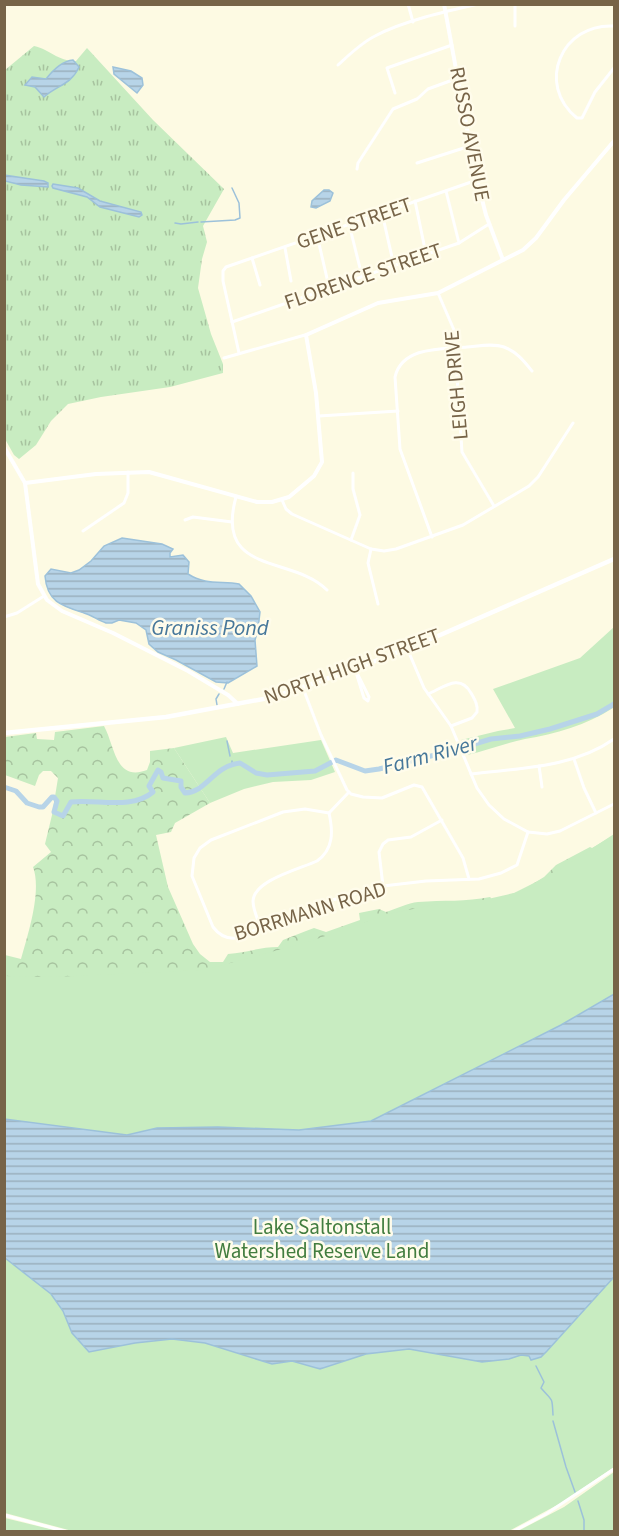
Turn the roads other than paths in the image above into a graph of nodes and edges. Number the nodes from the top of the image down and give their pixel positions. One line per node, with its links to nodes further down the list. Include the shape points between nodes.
1 (408, 4): 6 (street)
2 (444, 4): 5 (street, RUSSO AVENUE)
3 (478, 4): 5 (street)
4 (515, 4): 7 (street)
5 (445, 11): 6 (street); 9 (street, RUSSO AVENUE)
6 (413, 22): 10 (street, via 375,36)
7 (514, 26)
8 (615, 26): 11 (street, via 583,32 561,55 557,87 570,112 582,118 595,92)
9 (452, 45): 12 (street, RUSSO AVENUE); 13 (street, via 389,66 387,71)
10 (338, 65)
11 (615, 68)
12 (458, 78): 15 (street, RUSSO AVENUE); 17 (street, via 393,109)
13 (395, 93)
14 (615, 141): 29 (street, via 532,243)
15 (470, 146): 16 (street); 18 (street, RUSSO AVENUE)
16 (417, 164)
17 (357, 169)
18 (477, 180): 19 (street, GENE STREET); 23 (street, RUSSO AVENUE)
19 (446, 191): 20 (street, GENE STREET); 25 (street)
20 (415, 201): 21 (street, GENE STREET); 27 (street)
21 (382, 213): 22 (street, GENE STREET); 30 (street)
22 (349, 224): 24 (street, GENE STREET); 31 (street)
23 (489, 224): 25 (street, FLORENCE STREET); 29 (street, RUSSO AVENUE)
24 (317, 235): 26 (street, GENE STREET); 34 (street)
25 (459, 243): 27 (street, FLORENCE STREET)
26 (285, 247): 28 (street, GENE STREET); 32 (street)
27 (426, 254): 30 (street, FLORENCE STREET)
28 (252, 258): 33 (street); 36 (street, GENE STREET, via 224,270)
29 (503, 260): 35 (street)
30 (394, 266): 31 (street, FLORENCE STREET)
31 (362, 276): 34 (street, FLORENCE STREET)
32 (291, 281)
33 (260, 285)
34 (329, 287): 36 (street, FLORENCE STREET)
35 (438, 293): 37 (street, via 378,303); 38 (street, LEIGH DRIVE, via 453,325)
36 (232, 322): 39 (street)
37 (306, 335): 39 (street); 43 (street)
38 (456, 348): 41 (street, via 502,347 519,356); 42 (street, via 428,350 402,363 395,377); 51 (street, LEIGH DRIVE, via 462,452)
39 (239, 353): 40 (street)
40 (224, 358)
41 (532, 371)
42 (398, 411): 43 (street); 55 (street, via 400,449)
43 (319, 416): 50 (street, via 320,469 300,490)
44 (573, 423): 51 (street, via 535,481)
45 (4, 447): 48 (street)
46 (128, 472): 48 (street); 49 (street, via 157,473); 54 (street, via 124,503)
47 (352, 473): 56 (street, via 360,515)
48 (25, 483): 60 (street, via 38,584)
49 (236, 497): 50 (street, via 261,503); 53 (street)
50 (282, 500): 56 (street, via 292,514)
51 (494, 507): 55 (street)
52 (185, 520): 53 (street, via 194,517)
53 (232, 522): 59 (street, via 237,540 251,555 316,582)
54 (83, 531)
55 (432, 537): 57 (street, via 396,549)
56 (351, 540): 57 (street)
57 (371, 549): 61 (street, via 368,563)
58 (615, 559): 63 (main road, NORTH HIGH STREET)
59 (327, 591)
60 (44, 596): 62 (street); 67 (street, via 58,609 188,671)
61 (378, 604)
62 (4, 617)
63 (407, 648): 64 (main road, NORTH HIGH STREET); 66 (street)
64 (355, 669): 64 (street, via 364,698 368,701 369,697); 65 (main road, NORTH HIGH STREET)
65 (303, 688): 67 (main road, NORTH HIGH STREET); 75 (street)
66 (428, 694): 68 (street); 68 (street, via 458,682 468,688 477,712)
67 (238, 704): 69 (main road, NORTH HIGH STREET, via 166,717)
68 (451, 726): 73 (street)
69 (4, 733)
70 (615, 739): 71 (street)
71 (574, 759): 72 (street); 78 (street)
72 (538, 766): 73 (street); 74 (street)
73 (471, 774): 80 (street, via 482,797 497,813)
74 (542, 787)
75 (349, 792): 77 (street); 79 (street, via 382,798 419,786)
76 (615, 804): 78 (street)
77 (329, 813): 83 (street, via 332,837 324,856 266,882 255,892 253,905); 83 (street, BORRMANN ROAD, via 304,809 283,812 211,840 196,853 192,876 215,930 232,939)
78 (597, 813): 80 (street, via 554,833)
79 (442, 820): 81 (street, via 463,858); 82 (street, via 411,837 383,844 379,852)
80 (528, 832): 81 (street, BORRMANN ROAD, via 514,867 492,876)
81 (469, 879): 82 (street, BORRMANN ROAD)
82 (383, 886): 83 (street, BORRMANN ROAD, via 325,902)
83 (261, 928)
84 (615, 1469): 87 (street)
85 (4, 1515): 86 (street)
86 (68, 1532)
87 (512, 1532)

